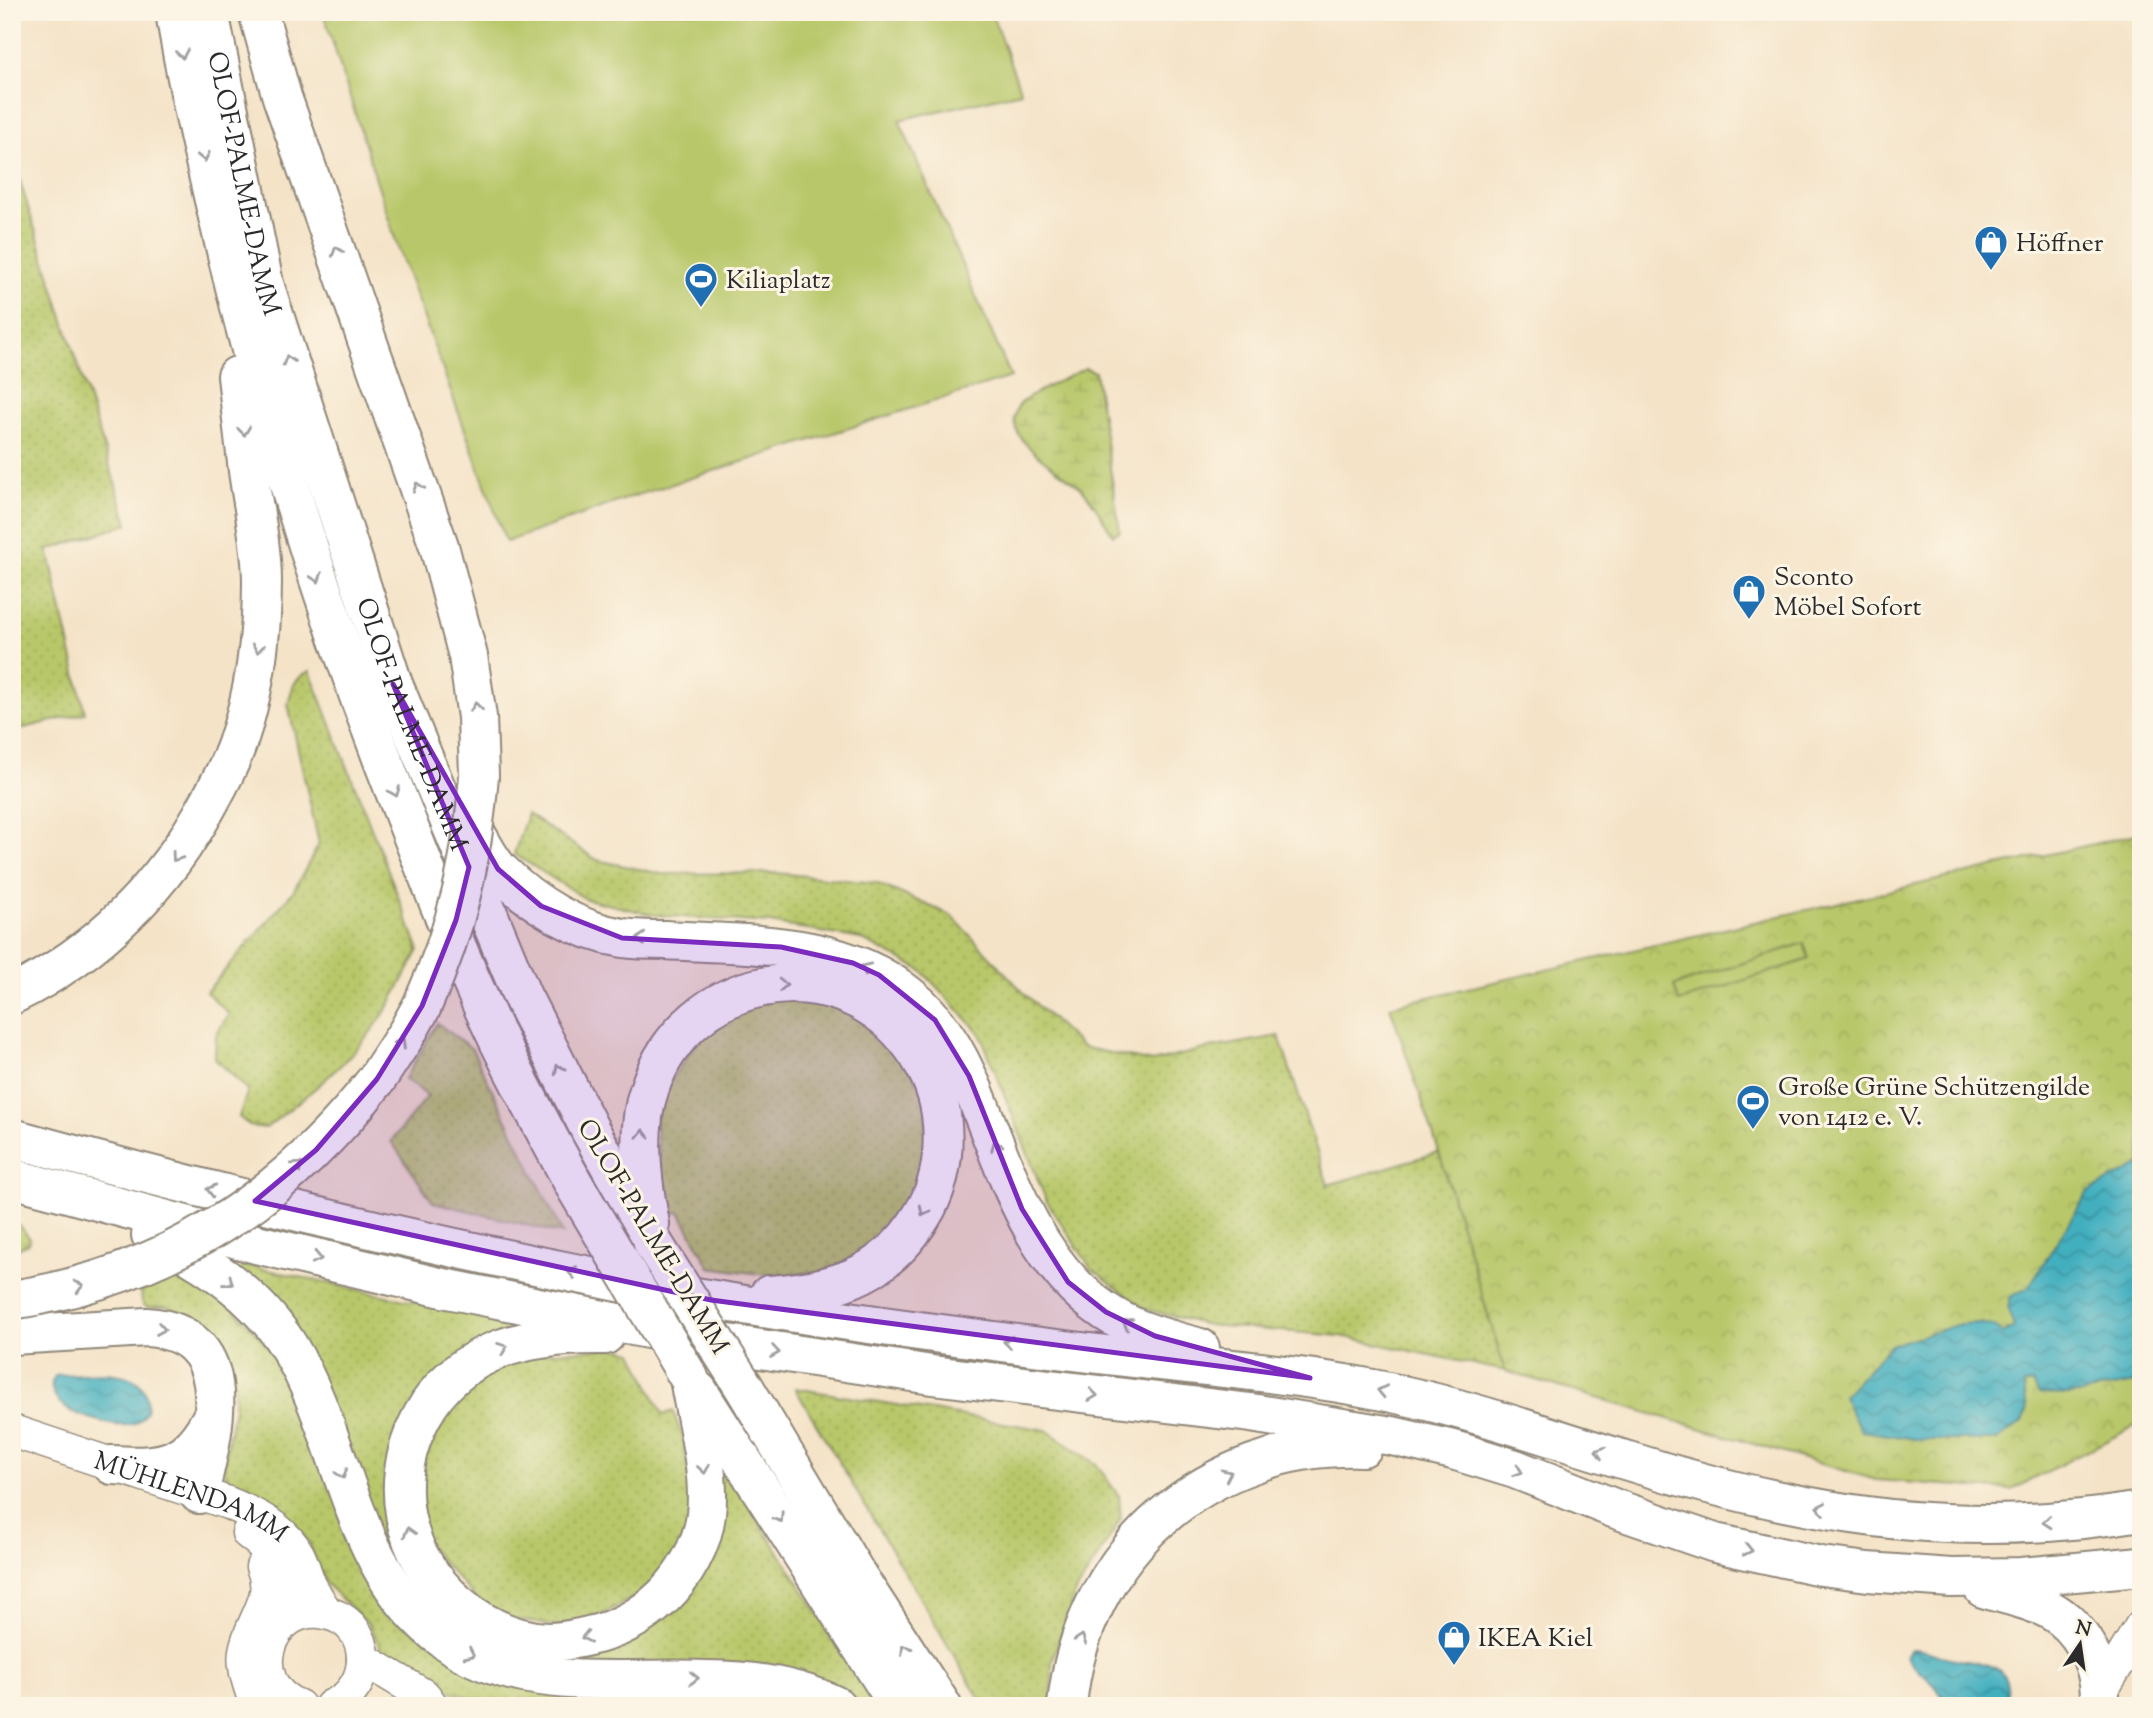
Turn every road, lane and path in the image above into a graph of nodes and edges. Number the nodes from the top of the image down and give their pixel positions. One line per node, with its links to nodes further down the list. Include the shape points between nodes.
1 (175, 12): 4 (highway, OLOF-PALME-DAMM, one-way to 4)
2 (209, 12): 5 (highway, OLOF-PALME-DAMM, one-way to 2, via 264,284)
3 (258, 12): 10 (highway, one-way to 3, bridge, via 85,1284 147,1263 195,1241 292,1172 337,1129 407,1033 446,950 463,894 479,775 468,656 439,546 282,97)
4 (218, 218): 6 (highway, one-way to 6, via 262,579 259,650 245,717 229,765 194,831 148,893 92,945); 14 (highway, OLOF-PALME-DAMM, one-way to 14, bridge, via 262,395 343,655 473,986 576,1188)
5 (393, 684): 9 (highway, OLOF-PALME-DAMM, one-way to 5, via 590,1130 522,996); 15 (highway, one-way to 5, via 1155,1336 1106,1312 1068,1282 1022,1209 969,1076 934,1020 909,995 879,975 842,960 781,947 622,938 583,927 541,906 498,869)
6 (12, 995)
7 (12, 1138): 11 (highway, one-way to 7, via 338,1222)
8 (13, 1178): 13 (highway, one-way to 13, via 256,1244 443,1288); 36 (highway, one-way to 36, via 167,1242 248,1297 273,1324 303,1371 359,1522 379,1562 408,1606 449,1643 505,1668 530,1673 584,1679 747,1681 779,1686)
9 (636, 1200): 11 (highway, one-way to 11, via 649,1089 680,1032 712,1006 777,984 830,989 877,1010 917,1051 939,1098 943,1149 931,1199 903,1243 883,1261 833,1286); 38 (highway, OLOF-PALME-DAMM, one-way to 9, bridge, via 653,1243)
10 (12, 1300)
11 (711, 1300): 15 (highway, one-way to 11, via 939,1334)
12 (12, 1335): 16 (highway, one-way to 16, via 138,1327 176,1332 206,1361 216,1398)
13 (708, 1341): 14 (highway, one-way to 13, via 707,1486 706,1516 688,1566 652,1607 611,1631 548,1642 490,1627 467,1613 431,1577 405,1520 405,1470 417,1426 429,1404 458,1372 480,1357 547,1337); 18 (highway, one-way to 18, via 973,1380 1251,1413)
14 (689, 1378): 37 (highway, OLOF-PALME-DAMM, one-way to 37)
15 (1310, 1378): 22 (highway, one-way to 15, via 2028,1523 1944,1523 1836,1511 1675,1474 1403,1396)
16 (214, 1413): 20 (highway, via 196,1444 170,1462 142,1467); 21 (highway)
17 (12, 1431): 20 (street, MÜHLENDAMM)
18 (1453, 1450): 25 (highway, one-way to 25, via 1715,1543 1821,1566); 39 (highway, one-way to 18, via 1083,1632 1113,1572 1145,1531 1198,1489 1236,1469 1301,1450 1334,1446)
19 (12, 1452): 21 (street, MÜHLENDAMM)
20 (112, 1465): 21 (street, MÜHLENDAMM)
21 (200, 1503): 23 (street, MÜHLENDAMM); 26 (street, MÜHLENDAMM, via 229,1503 256,1515 285,1537)
22 (2128, 1513)
23 (231, 1523): 27 (street, MÜHLENDAMM, via 260,1541 276,1559 284,1578); 32 (street, via 267,1579 266,1600 245,1654)
24 (2141, 1566): 25 (highway)
25 (1951, 1578): 31 (highway, via 2034,1604 2070,1627 2087,1648)
26 (327, 1613): 27 (street, via 304,1613); 29 (street, MÜHLENDAMM, via 350,1627)
27 (284, 1623): 33 (street, MÜHLENDAMM, via 268,1647 267,1667 279,1693)
28 (2141, 1626): 31 (street)
29 (363, 1658): 30 (street, via 360,1678); 35 (street, via 425,1696)
30 (340, 1700): 34 (street, via 389,1697)
31 (2089, 1702)
32 (256, 1706)
33 (299, 1706)
34 (413, 1706)
35 (432, 1706)
36 (836, 1706)
37 (899, 1706)
38 (942, 1706)
39 (1067, 1706)

